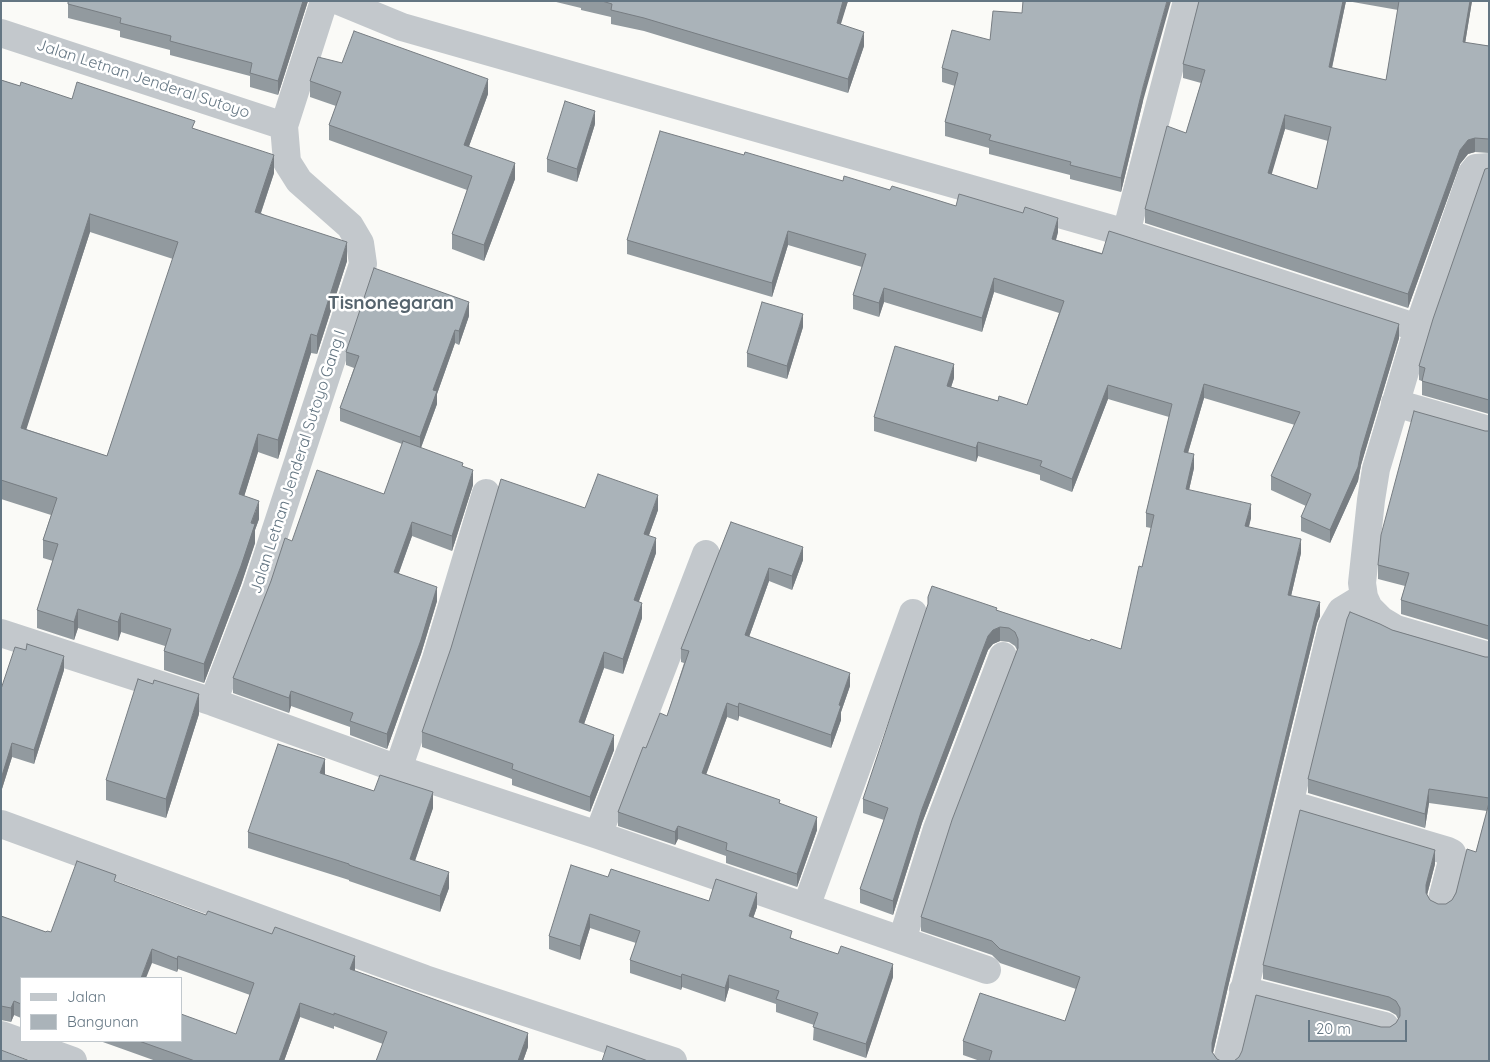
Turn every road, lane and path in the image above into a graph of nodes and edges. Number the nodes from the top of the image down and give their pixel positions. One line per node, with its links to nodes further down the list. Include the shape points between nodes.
1 (324, 1): 5 (street)
2 (338, 1): 7 (street, via 402,27)
3 (1187, 1): 7 (street)
4 (1, 32): 5 (street, Jalan Letnan Jenderal Sutoyo)
5 (284, 126): 18 (street, Jalan Letnan Jenderal Sutoyo Gang I, via 287,162 299,181 350,226 360,243 363,264 256,590)
6 (1489, 167): 8 (street, via 1476,168 1472,173)
7 (1126, 233): 8 (street)
8 (1418, 328): 9 (street)
9 (1396, 403): 10 (street); 13 (street, via 1376,469 1362,583)
10 (1489, 430)
11 (486, 493): 19 (street, via 436,659)
12 (706, 554): 22 (street)
13 (1364, 598): 17 (street, via 1381,620 1396,629); 20 (street, via 1341,612 1332,627)
14 (913, 614): 24 (street)
15 (1, 632): 18 (street)
16 (1003, 656): 25 (street, via 937,829)
17 (1489, 656)
18 (213, 702): 19 (street)
19 (398, 769): 22 (street)
20 (1289, 804): 23 (street, via 1452,853); 27 (street)
21 (1, 824): 31 (street, via 424,979)
22 (598, 835): 24 (street)
23 (1441, 903)
24 (806, 907): 25 (street)
25 (902, 940): 26 (street)
26 (987, 970)
27 (1243, 990): 28 (street); 32 (street)
28 (1385, 1026)
29 (1, 1036): 30 (street)
30 (73, 1061)
31 (674, 1061)
32 (1227, 1061)

